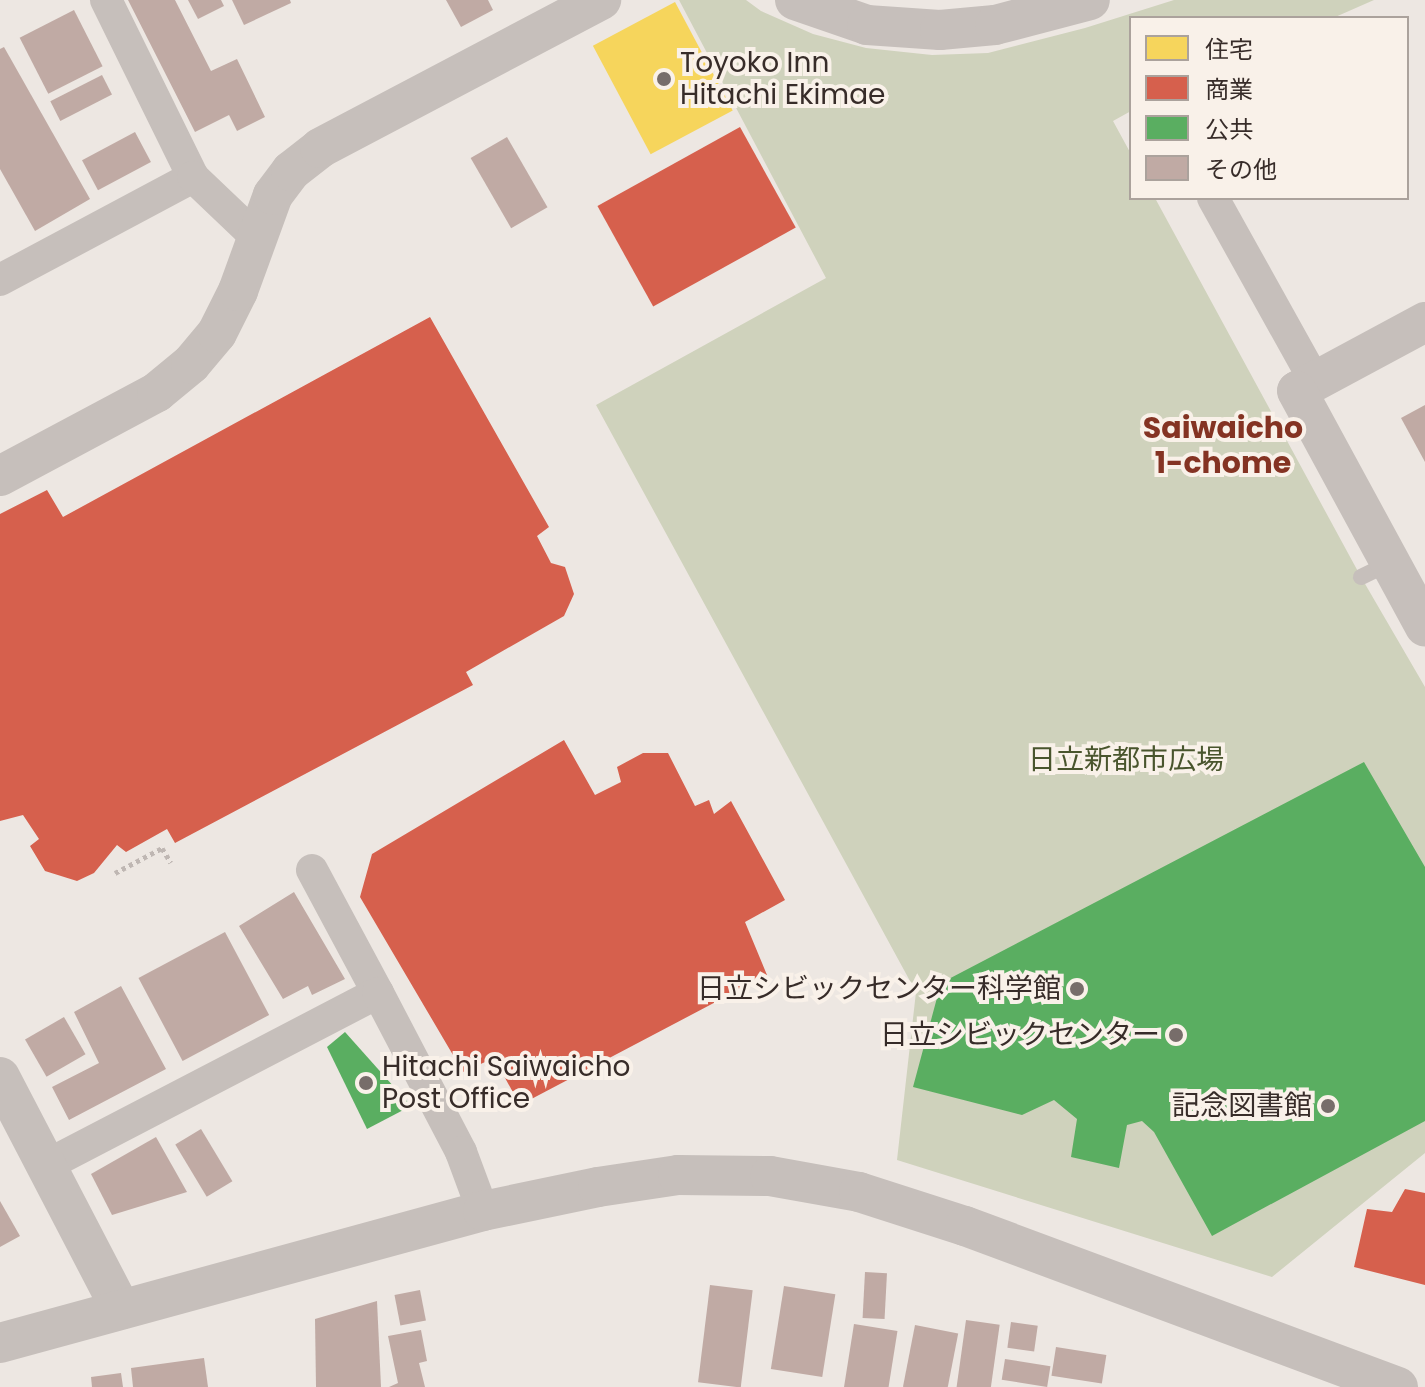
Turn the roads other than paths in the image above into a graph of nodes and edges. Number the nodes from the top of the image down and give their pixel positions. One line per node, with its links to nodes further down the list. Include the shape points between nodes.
1 (106, 0): 5 (street)
2 (601, 0): 7 (street, via 320,148 291,171 273,195)
3 (795, 0): 4 (street, via 867,25 940,30 995,25)
4 (1090, 0)
5 (193, 177): 7 (street); 8 (street)
6 (1214, 200): 10 (street)
7 (257, 238): 11 (street, via 217,333 191,364 157,392)
8 (0, 280)
9 (1425, 322): 10 (street)
10 (1315, 381): 12 (street, via 1297,391 1376,570)
11 (0, 476)
12 (1425, 627)
13 (312, 870): 14 (street)
14 (378, 993): 16 (street); 17 (street, via 461,1152)
15 (0, 1077): 16 (street)
16 (47, 1165): 18 (street)
17 (483, 1211): 18 (street); 20 (street, via 678,1175 770,1176 859,1192 965,1226)
18 (121, 1309): 19 (street)
19 (0, 1343)
20 (1398, 1387)

